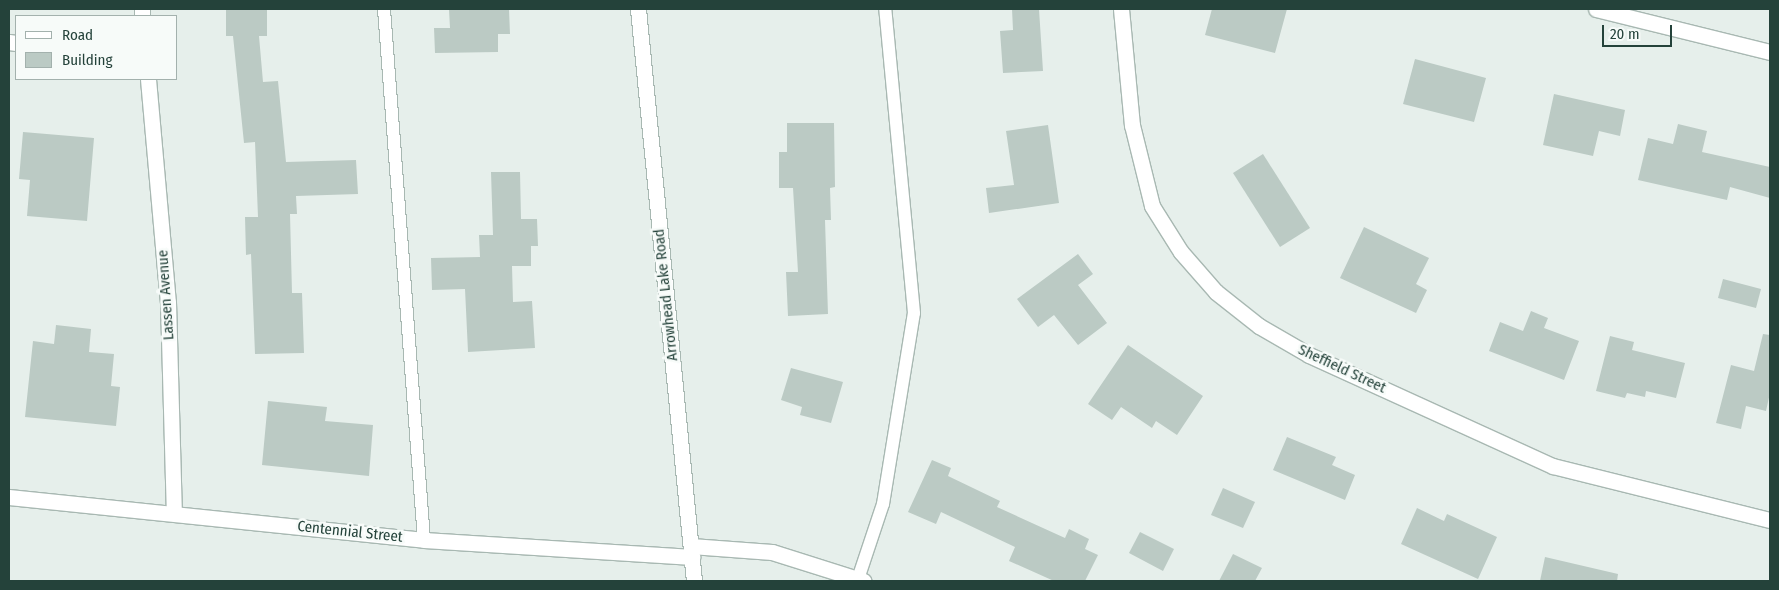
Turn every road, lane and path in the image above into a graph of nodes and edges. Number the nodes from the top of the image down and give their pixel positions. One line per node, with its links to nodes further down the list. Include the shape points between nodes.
1 (384, 9): 11 (lane)
2 (638, 9): 12 (street, Arrowhead Lake Road)
3 (885, 9): 13 (lane, via 914,313 883,504)
4 (1121, 9): 10 (street, Sheffield Street, via 1132,125 1152,206 1181,252 1216,292 1259,326 1309,355 1553,466)
5 (1596, 9): 6 (street)
6 (1770, 52)
7 (148, 80): 9 (street, Lassen Avenue, via 168,302)
8 (9, 497): 9 (street, Centennial Street)
9 (174, 512): 11 (street, Centennial Street)
10 (1770, 520)
11 (424, 540): 12 (street, Centennial Street)
12 (691, 552): 13 (street, Centennial Street, via 772,552); 14 (street, Arrowhead Lake Road)
13 (861, 580)
14 (694, 581)

